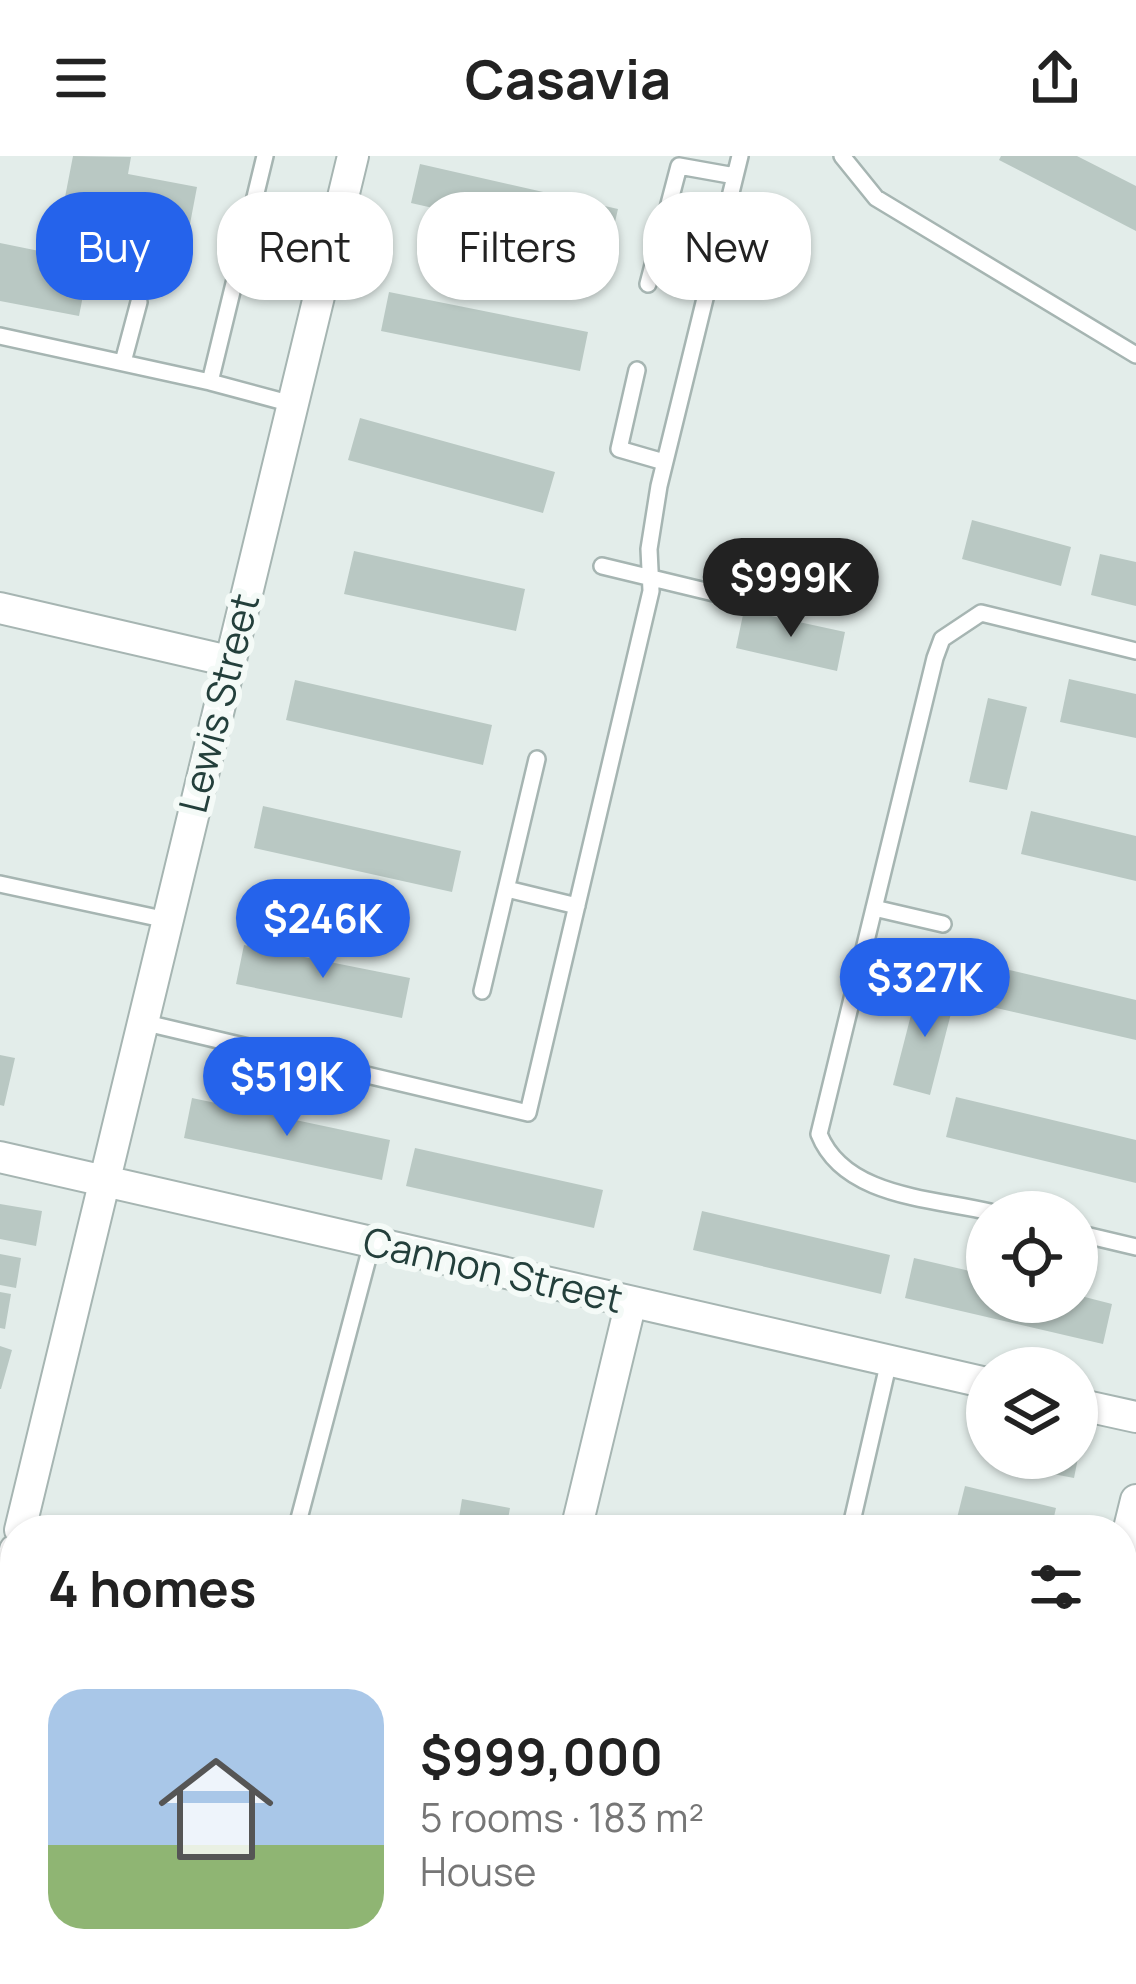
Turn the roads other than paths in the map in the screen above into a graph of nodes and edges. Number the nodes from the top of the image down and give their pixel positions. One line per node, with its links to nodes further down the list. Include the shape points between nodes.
1 (266, 156): 12 (lane)
2 (353, 156): 13 (street, Lewis Street)
3 (740, 156): 5 (lane)
4 (842, 156): 9 (lane, via 876,198)
5 (735, 176): 6 (lane, via 679,166); 14 (lane)
6 (672, 192)
7 (139, 302): 10 (lane)
8 (0, 336): 10 (lane)
9 (1136, 355)
10 (123, 362): 12 (lane)
11 (637, 370): 14 (lane, via 619,449)
12 (210, 382): 13 (lane)
13 (292, 404): 20 (street, Lewis Street)
14 (664, 462): 16 (lane)
15 (602, 566): 16 (lane)
16 (651, 579): 17 (lane); 24 (lane)
17 (718, 594)
18 (0, 608): 20 (street)
19 (1136, 651): 25 (lane, via 981,613 942,639)
20 (230, 661): 26 (street, Lewis Street)
21 (537, 759): 23 (lane)
22 (0, 884): 26 (lane)
23 (506, 889): 24 (lane); 28 (lane)
24 (577, 906): 29 (lane, via 527,1113)
25 (874, 908): 27 (lane); 32 (lane, via 819,1134 838,1167 857,1180)
26 (166, 920): 29 (street, Lewis Street)
27 (943, 924)
28 (482, 991)
29 (142, 1022): 31 (street, Lewis Street)
30 (0, 1157): 31 (street, Cannon Street)
31 (103, 1181): 34 (street, Cannon Street); 41 (street, Lewis Street)
32 (966, 1206)
33 (1098, 1238): 35 (lane)
34 (371, 1243): 36 (street, Cannon Street); 42 (lane)
35 (1136, 1247)
36 (631, 1302): 37 (street, Cannon Street); 43 (street)
37 (890, 1361): 38 (street, Cannon Street); 44 (lane)
38 (966, 1378)
39 (1098, 1409): 40 (street)
40 (1136, 1417)
41 (24, 1515)
42 (300, 1515)
43 (580, 1515)
44 (854, 1515)

